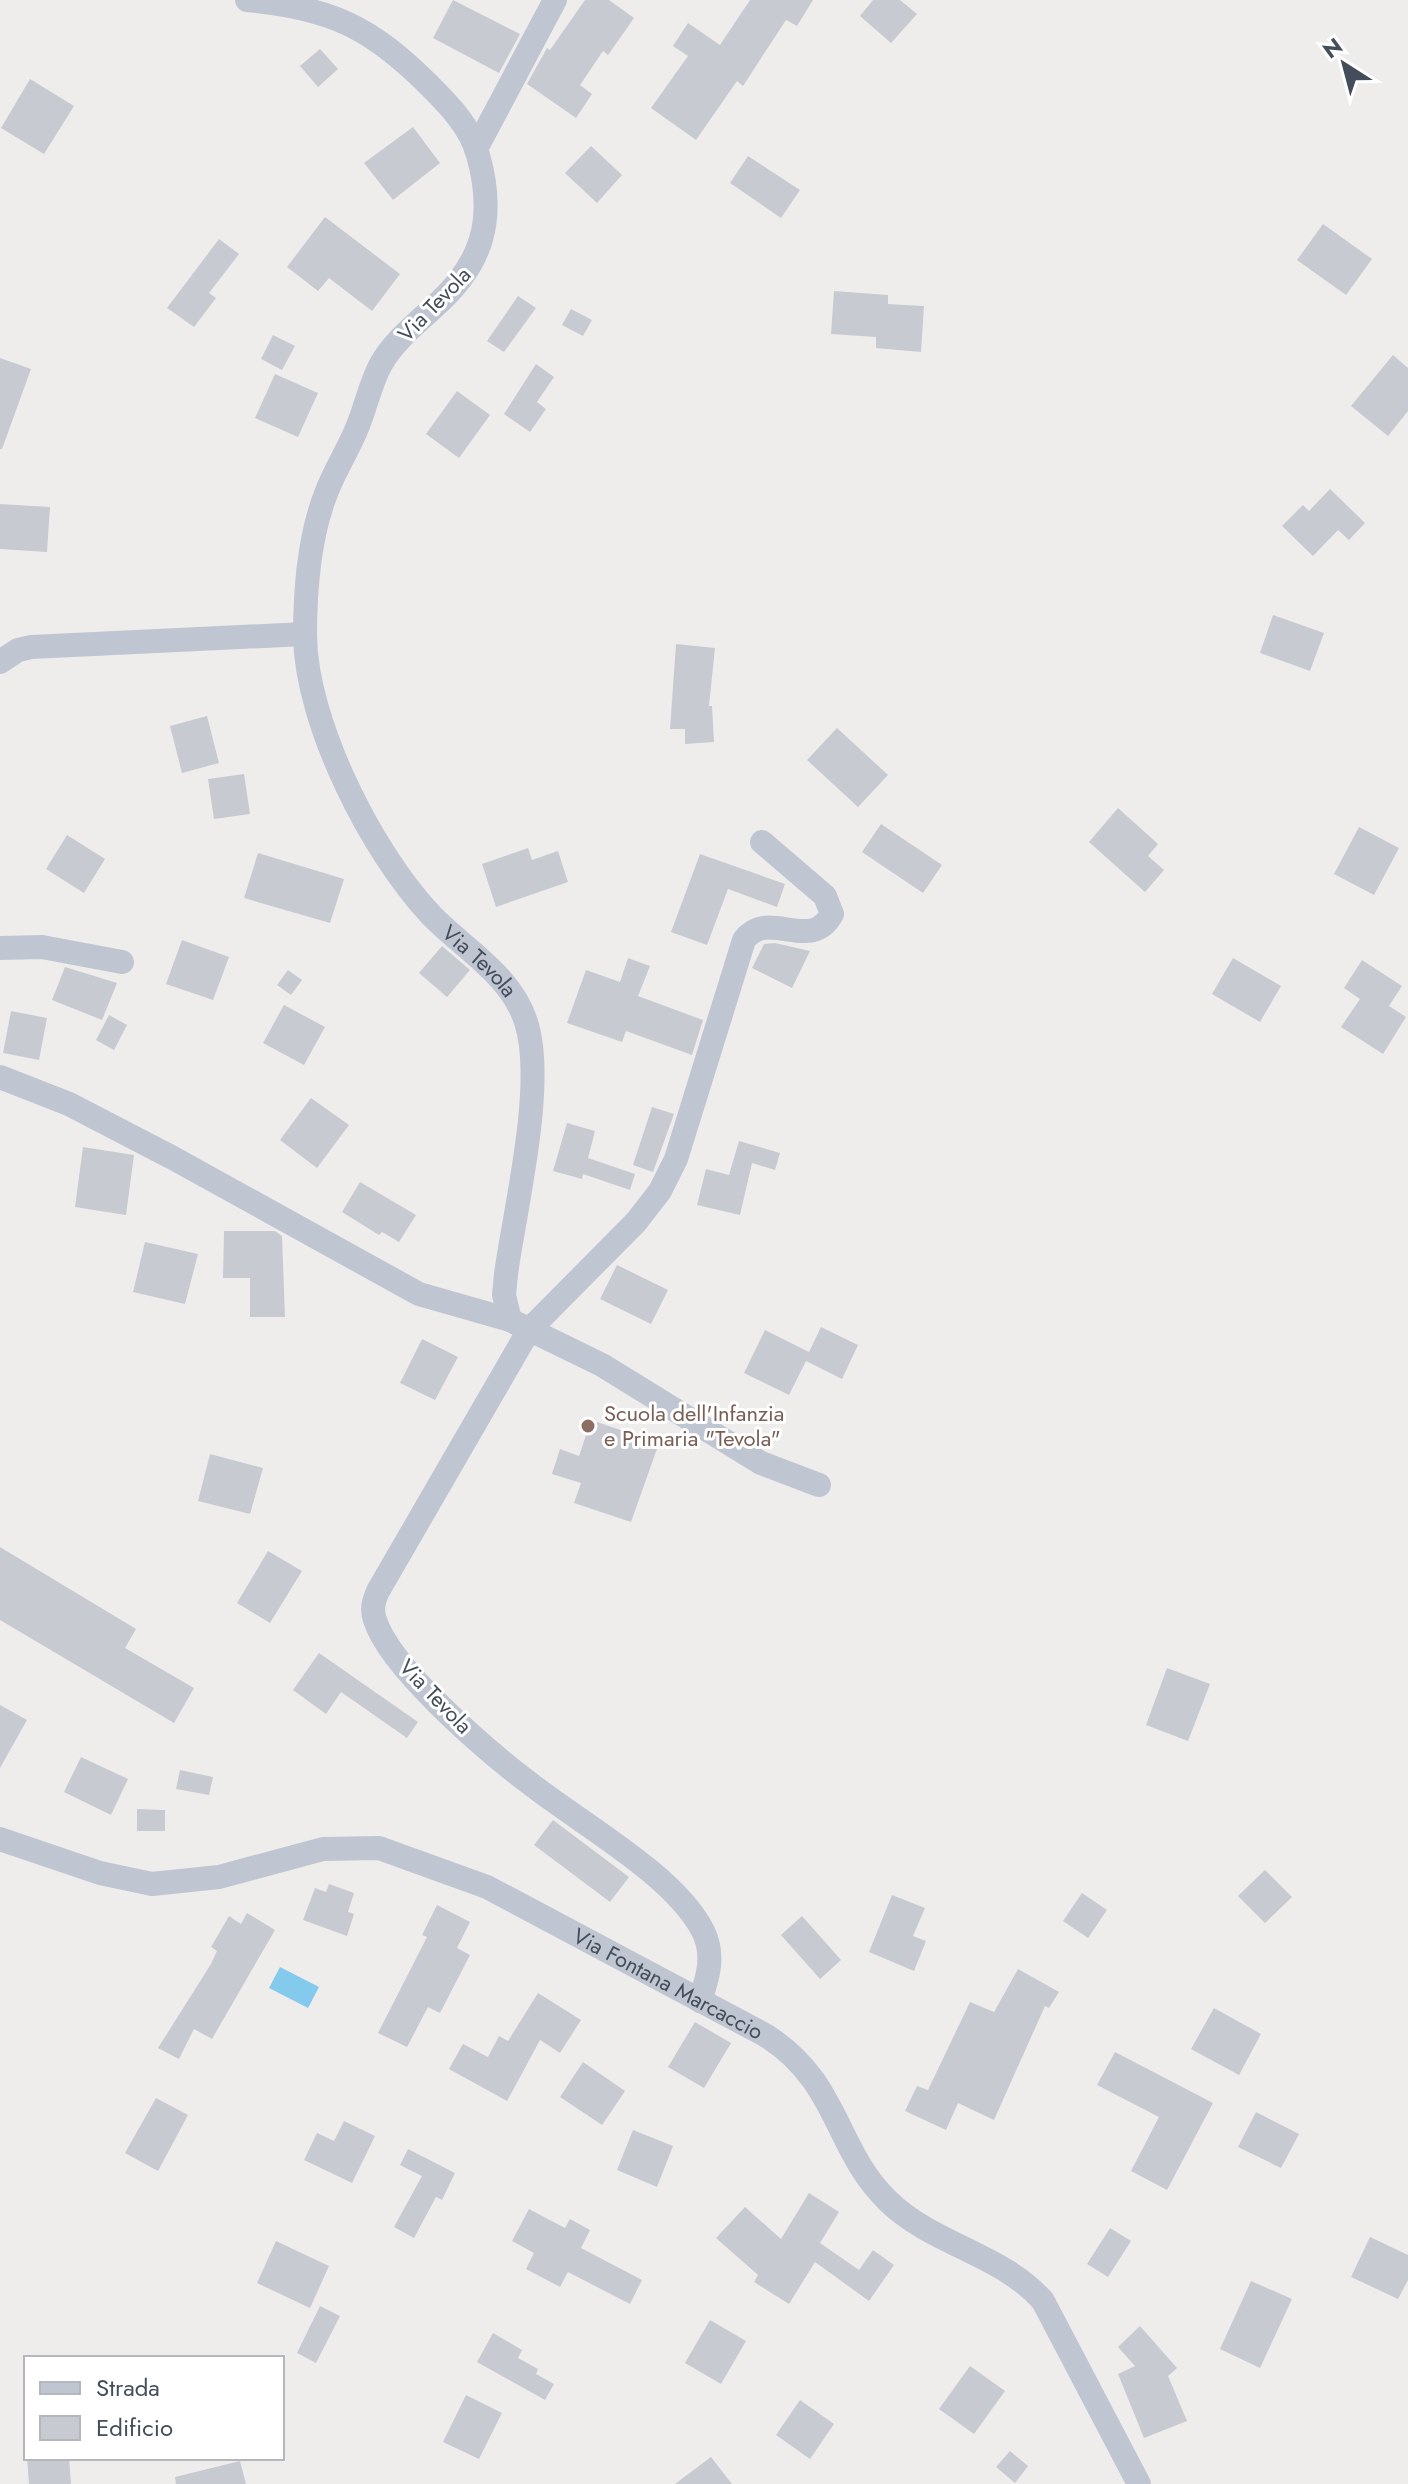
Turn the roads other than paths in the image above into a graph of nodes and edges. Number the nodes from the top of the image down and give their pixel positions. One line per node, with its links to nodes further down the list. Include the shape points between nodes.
1 (247, 0): 3 (street, Via Tevola, via 328,14 377,38 448,105)
2 (555, 0): 3 (street)
3 (476, 149): 4 (street, Via Tevola, via 484,209 480,249 459,283 401,337 377,374 319,513)
4 (305, 634): 5 (street, via 31,647); 10 (street, Via Tevola, via 314,690 332,745 392,865 432,916 500,978 526,1021 532,1071 504,1295)
5 (0, 662)
6 (762, 842): 10 (street, Via Tevola, via 825,896 832,914 822,926 806,932 765,926 747,936 666,1181 636,1222)
7 (0, 948): 8 (street, via 42,947)
8 (122, 962)
9 (0, 1077): 10 (street, via 121,1131 419,1294)
10 (519, 1325): 11 (street, via 636,1383 772,1469); 13 (street, Via Tevola, via 378,1591 373,1615 407,1668 490,1751 653,1875 688,1909 709,1948)
11 (819, 1485)
12 (0, 1839): 13 (street, Via Fontana Marcaccio, via 100,1873 152,1884 219,1877 323,1849 379,1848 487,1887)
13 (700, 2001): 14 (street, Via Fontana Marcaccio, via 765,2035 798,2060 826,2096 867,2174 889,2202 927,2231 1035,2292 1056,2319)
14 (1139, 2484)

